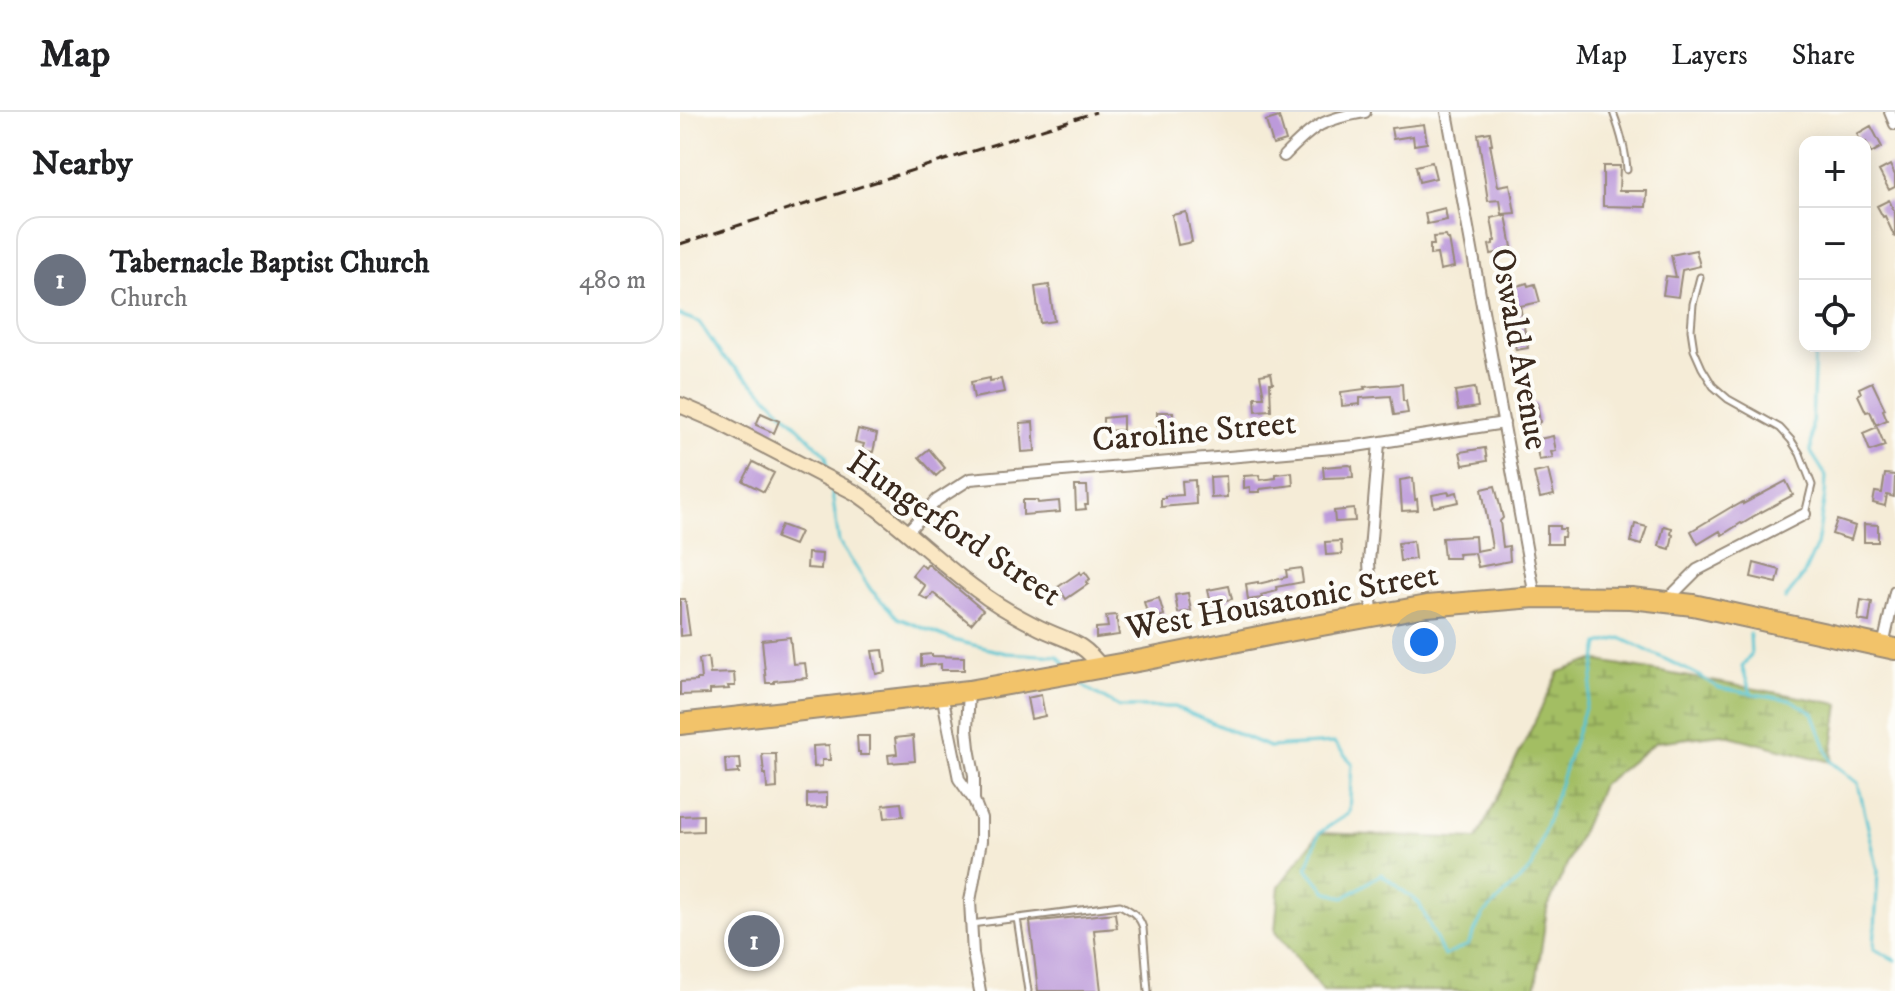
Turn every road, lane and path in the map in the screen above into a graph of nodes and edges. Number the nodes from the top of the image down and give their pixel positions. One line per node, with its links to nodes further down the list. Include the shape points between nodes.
1 (1365, 112): 6 (street, via 1318,125)
2 (1447, 112): 10 (street, Oswald Avenue)
3 (1613, 112): 7 (lane)
4 (1890, 112): 5 (street)
5 (1895, 124)
6 (1284, 156)
7 (1627, 170)
8 (1700, 277): 12 (lane, via 1693,304 1694,350 1720,392 1791,440 1812,485)
9 (680, 405): 13 (street, Hungerford Street, via 845,486)
10 (1504, 423): 11 (street, Caroline Street); 15 (street, Oswald Avenue)
11 (1379, 443): 13 (street, Caroline Street, via 970,479 937,500); 17 (street, via 1369,562)
12 (1805, 514): 16 (street, via 1697,570)
13 (907, 532): 19 (street, Hungerford Street, via 977,590 1091,653)
14 (1895, 592): 18 (street)
15 (1535, 597): 16 (highway, West Housatonic Street); 17 (highway, West Housatonic Street)
16 (1666, 601): 18 (highway, West Housatonic Street)
17 (1372, 615): 19 (highway, West Housatonic Street)
18 (1889, 648)
19 (1095, 669): 20 (highway, West Housatonic Street)
20 (969, 691): 21 (highway, West Housatonic Street); 23 (street)
21 (942, 694): 22 (highway, West Housatonic Street); 23 (street, via 959,779)
22 (680, 724)
23 (974, 800): 25 (street, via 981,841)
24 (1017, 918): 25 (lane); 27 (lane); 28 (lane, via 1120,905 1131,911 1143,928)
25 (970, 924): 26 (street)
26 (980, 991)
27 (1028, 991)
28 (1148, 991)

